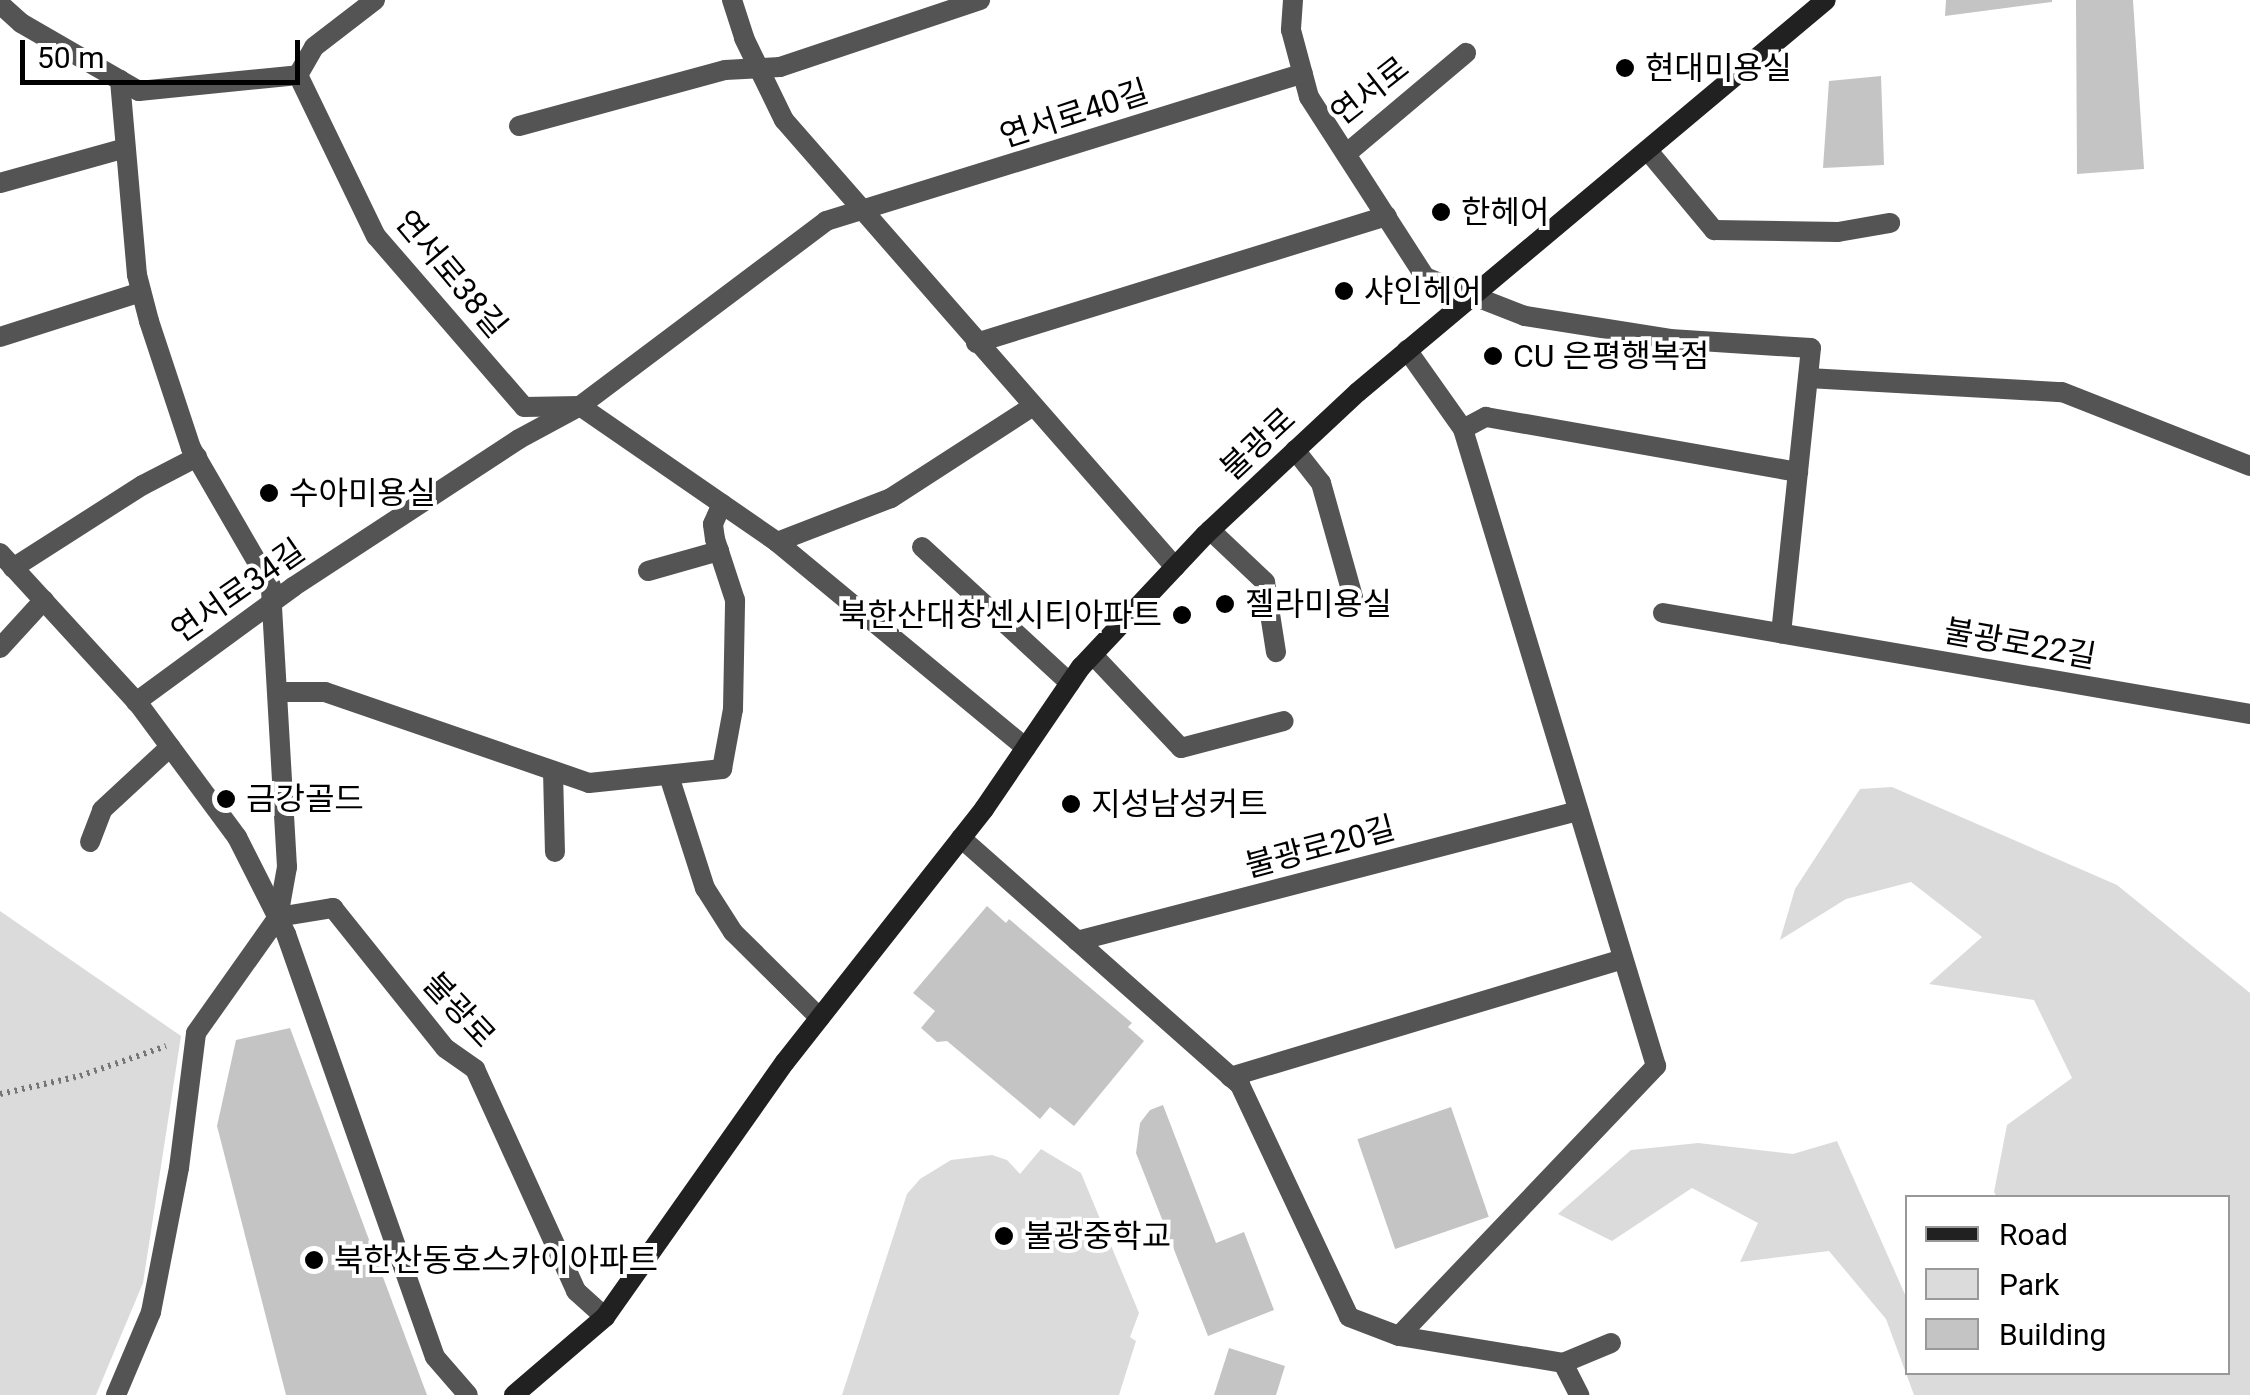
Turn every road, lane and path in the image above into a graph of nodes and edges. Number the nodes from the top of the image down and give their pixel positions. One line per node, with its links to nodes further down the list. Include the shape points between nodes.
1 (375, 0): 10 (street, via 314,47)
2 (732, 0): 8 (street)
3 (980, 0): 8 (street, via 780,67)
4 (1292, 0): 9 (street, 연서로, via 1291,30)
5 (1826, 0): 14 (main road, 불광로)
6 (0, 4): 11 (street)
7 (1466, 53): 15 (street, 연서로)
8 (758, 68): 12 (street, via 725,70); 17 (street, via 784,120)
9 (1303, 73): 15 (street, 연서로, via 1310,97); 17 (street, 연서로40길)
10 (298, 75): 11 (street, via 139,90); 26 (street, 연서로38길, via 376,236 524,407)
11 (120, 80): 13 (street)
12 (519, 126)
13 (125, 148): 16 (street); 20 (street)
14 (1650, 152): 19 (street, via 1714,230 1838,232); 21 (main road, 불광로)
15 (1346, 154): 18 (street)
16 (0, 183)
17 (864, 213): 23 (street); 26 (street, 연서로40길, via 826,221)
18 (1387, 216): 21 (street, via 1426,276); 23 (street)
19 (1890, 223)
20 (141, 292): 22 (street); 30 (street)
21 (1470, 296): 24 (main road, 불광로); 25 (street, via 1525,316 1670,340 1811,348)
22 (0, 337)
23 (976, 343): 27 (street)
24 (1407, 350): 28 (street); 29 (main road, 불광로)
25 (1808, 378): 31 (street, via 2062,392); 32 (street)
26 (580, 406): 33 (street); 43 (street, 연서로34길, via 519,438)
27 (1033, 406): 35 (street, via 891,498); 39 (street)
28 (1463, 429): 32 (street, via 1486,417); 58 (street)
29 (1295, 450): 34 (main road, 불광로); 41 (street, via 1321,483)
30 (197, 457): 38 (street); 43 (street, via 272,586)
31 (2250, 466)
32 (1798, 472): 45 (street)
33 (722, 504): 35 (street); 37 (street, via 713,524)
34 (1210, 530): 39 (main road, 불광로); 47 (street, via 1265,582)
35 (777, 542): 55 (street)
36 (922, 547): 49 (street)
37 (719, 551): 40 (street); 57 (street, via 735,600 733,708 722,769)
38 (7, 561): 42 (street)
39 (1175, 567): 48 (main road, 불광로)
40 (648, 570)
41 (1353, 597)
42 (44, 600): 46 (street); 51 (street)
43 (274, 602): 50 (street); 51 (street, 연서로34길)
44 (1663, 613): 45 (street, 불광로22길)
45 (1781, 633): 52 (street, 불광로22길)
46 (0, 648)
47 (1276, 652)
48 (1093, 655): 49 (main road, 불광로); 53 (street, via 1181,748)
49 (1070, 683): 55 (main road, 불광로)
50 (280, 692): 56 (street, via 325,692); 62 (street, via 287,867)
51 (136, 702): 54 (street)
52 (2250, 714)
53 (1284, 721)
54 (170, 747): 60 (street, via 102,810); 62 (street, via 238,836)
55 (1026, 748): 59 (main road, 불광로)
56 (553, 772): 57 (street, via 589,784); 61 (street)
57 (669, 776): 65 (street, via 705,888 733,932)
58 (1578, 811): 63 (street, 불광로20길); 64 (street)
59 (961, 838): 63 (street); 65 (main road, 불광로)
60 (90, 842)
61 (554, 852)
62 (278, 918): 66 (street); 69 (street, 불광로, via 333,908 445,1048 476,1069 576,1291); 74 (street, via 435,1357)
63 (1077, 941): 67 (street)
64 (1623, 959): 67 (street); 70 (street, via 1656,1066)
65 (820, 1018): 69 (main road, 불광로)
66 (195, 1038): 68 (path); 73 (street, via 151,1312)
67 (1230, 1077): 70 (street, via 1240,1085 1349,1317)
68 (0, 1094)
69 (605, 1317): 75 (main road, 불광로)
70 (1400, 1336): 72 (street)
71 (1611, 1343): 72 (street)
72 (1563, 1363): 76 (street)
73 (116, 1395)
74 (468, 1395)
75 (514, 1395)
76 (1579, 1395)

